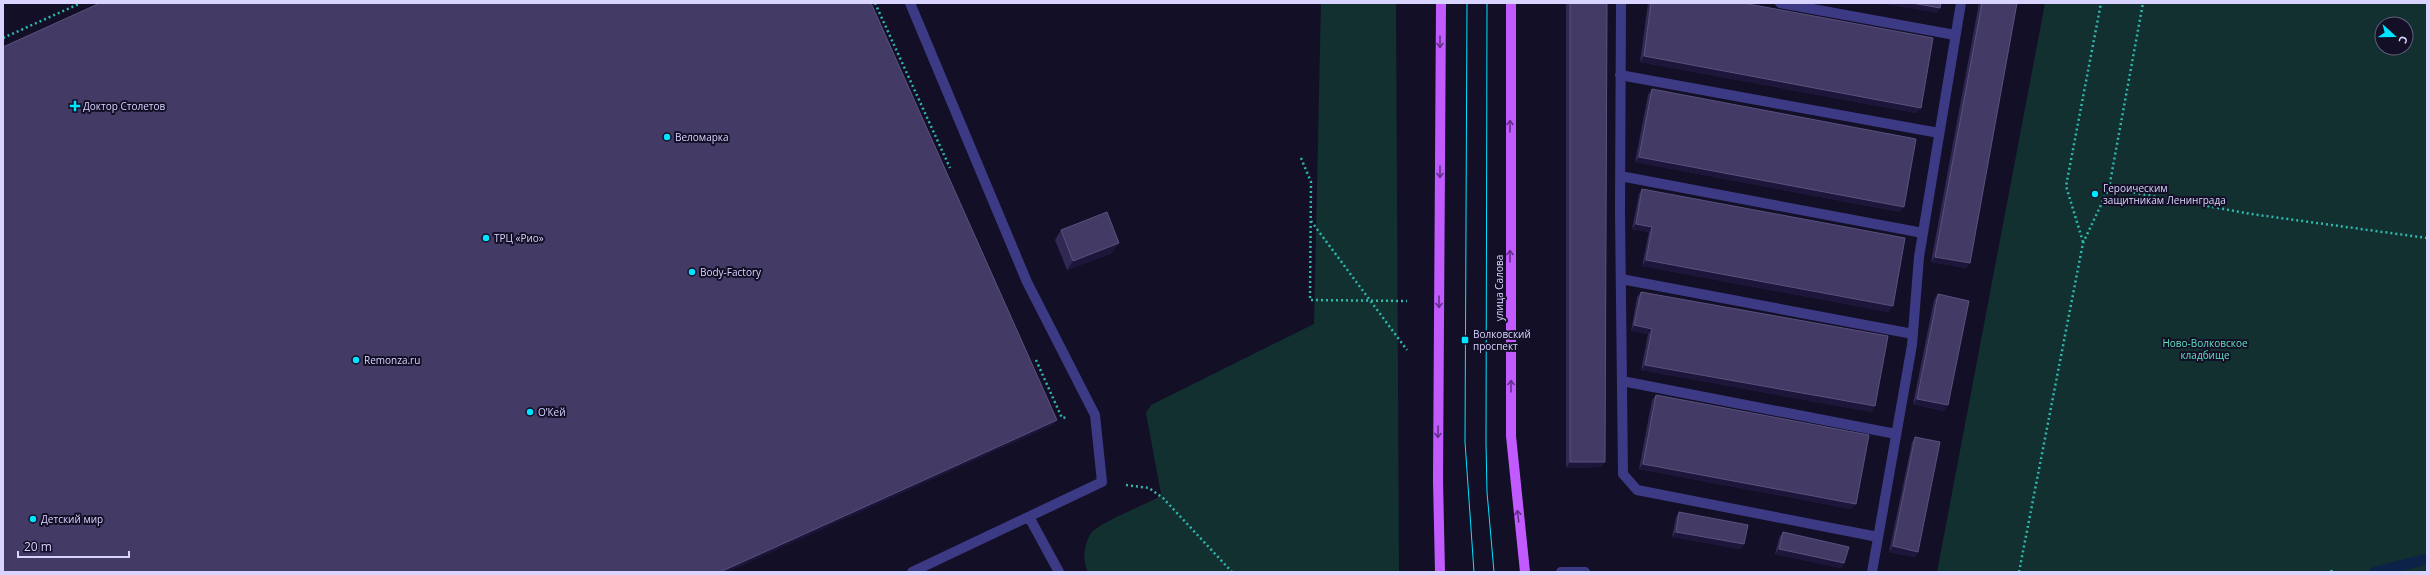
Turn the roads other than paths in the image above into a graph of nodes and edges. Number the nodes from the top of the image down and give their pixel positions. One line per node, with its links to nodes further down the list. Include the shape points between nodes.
1 (910, 3): 16 (street, via 1027,282 1095,415 1102,482)
2 (1440, 3): 20 (main road, one-way to 20)
3 (1511, 3): 21 (main road, улица Салова, one-way to 3, via 1511,436)
4 (1621, 3): 8 (street)
5 (1780, 3): 7 (street)
6 (1961, 3): 7 (street)
7 (1955, 35): 9 (street)
8 (1620, 75): 9 (street); 10 (street)
9 (1939, 133): 11 (street)
10 (1620, 176): 11 (street); 12 (street)
11 (1922, 233): 13 (street)
12 (1621, 279): 13 (street); 14 (street)
13 (1913, 334): 15 (street)
14 (1622, 381): 15 (street); 17 (street, via 1623,474 1637,490)
15 (1896, 434): 17 (street)
16 (1029, 517): 18 (street); 19 (street)
17 (1878, 537): 24 (street)
18 (912, 572)
19 (1059, 572)
20 (1440, 572)
21 (1525, 572)
22 (1562, 572): 23 (street)
23 (1585, 572)
24 (1872, 572)

